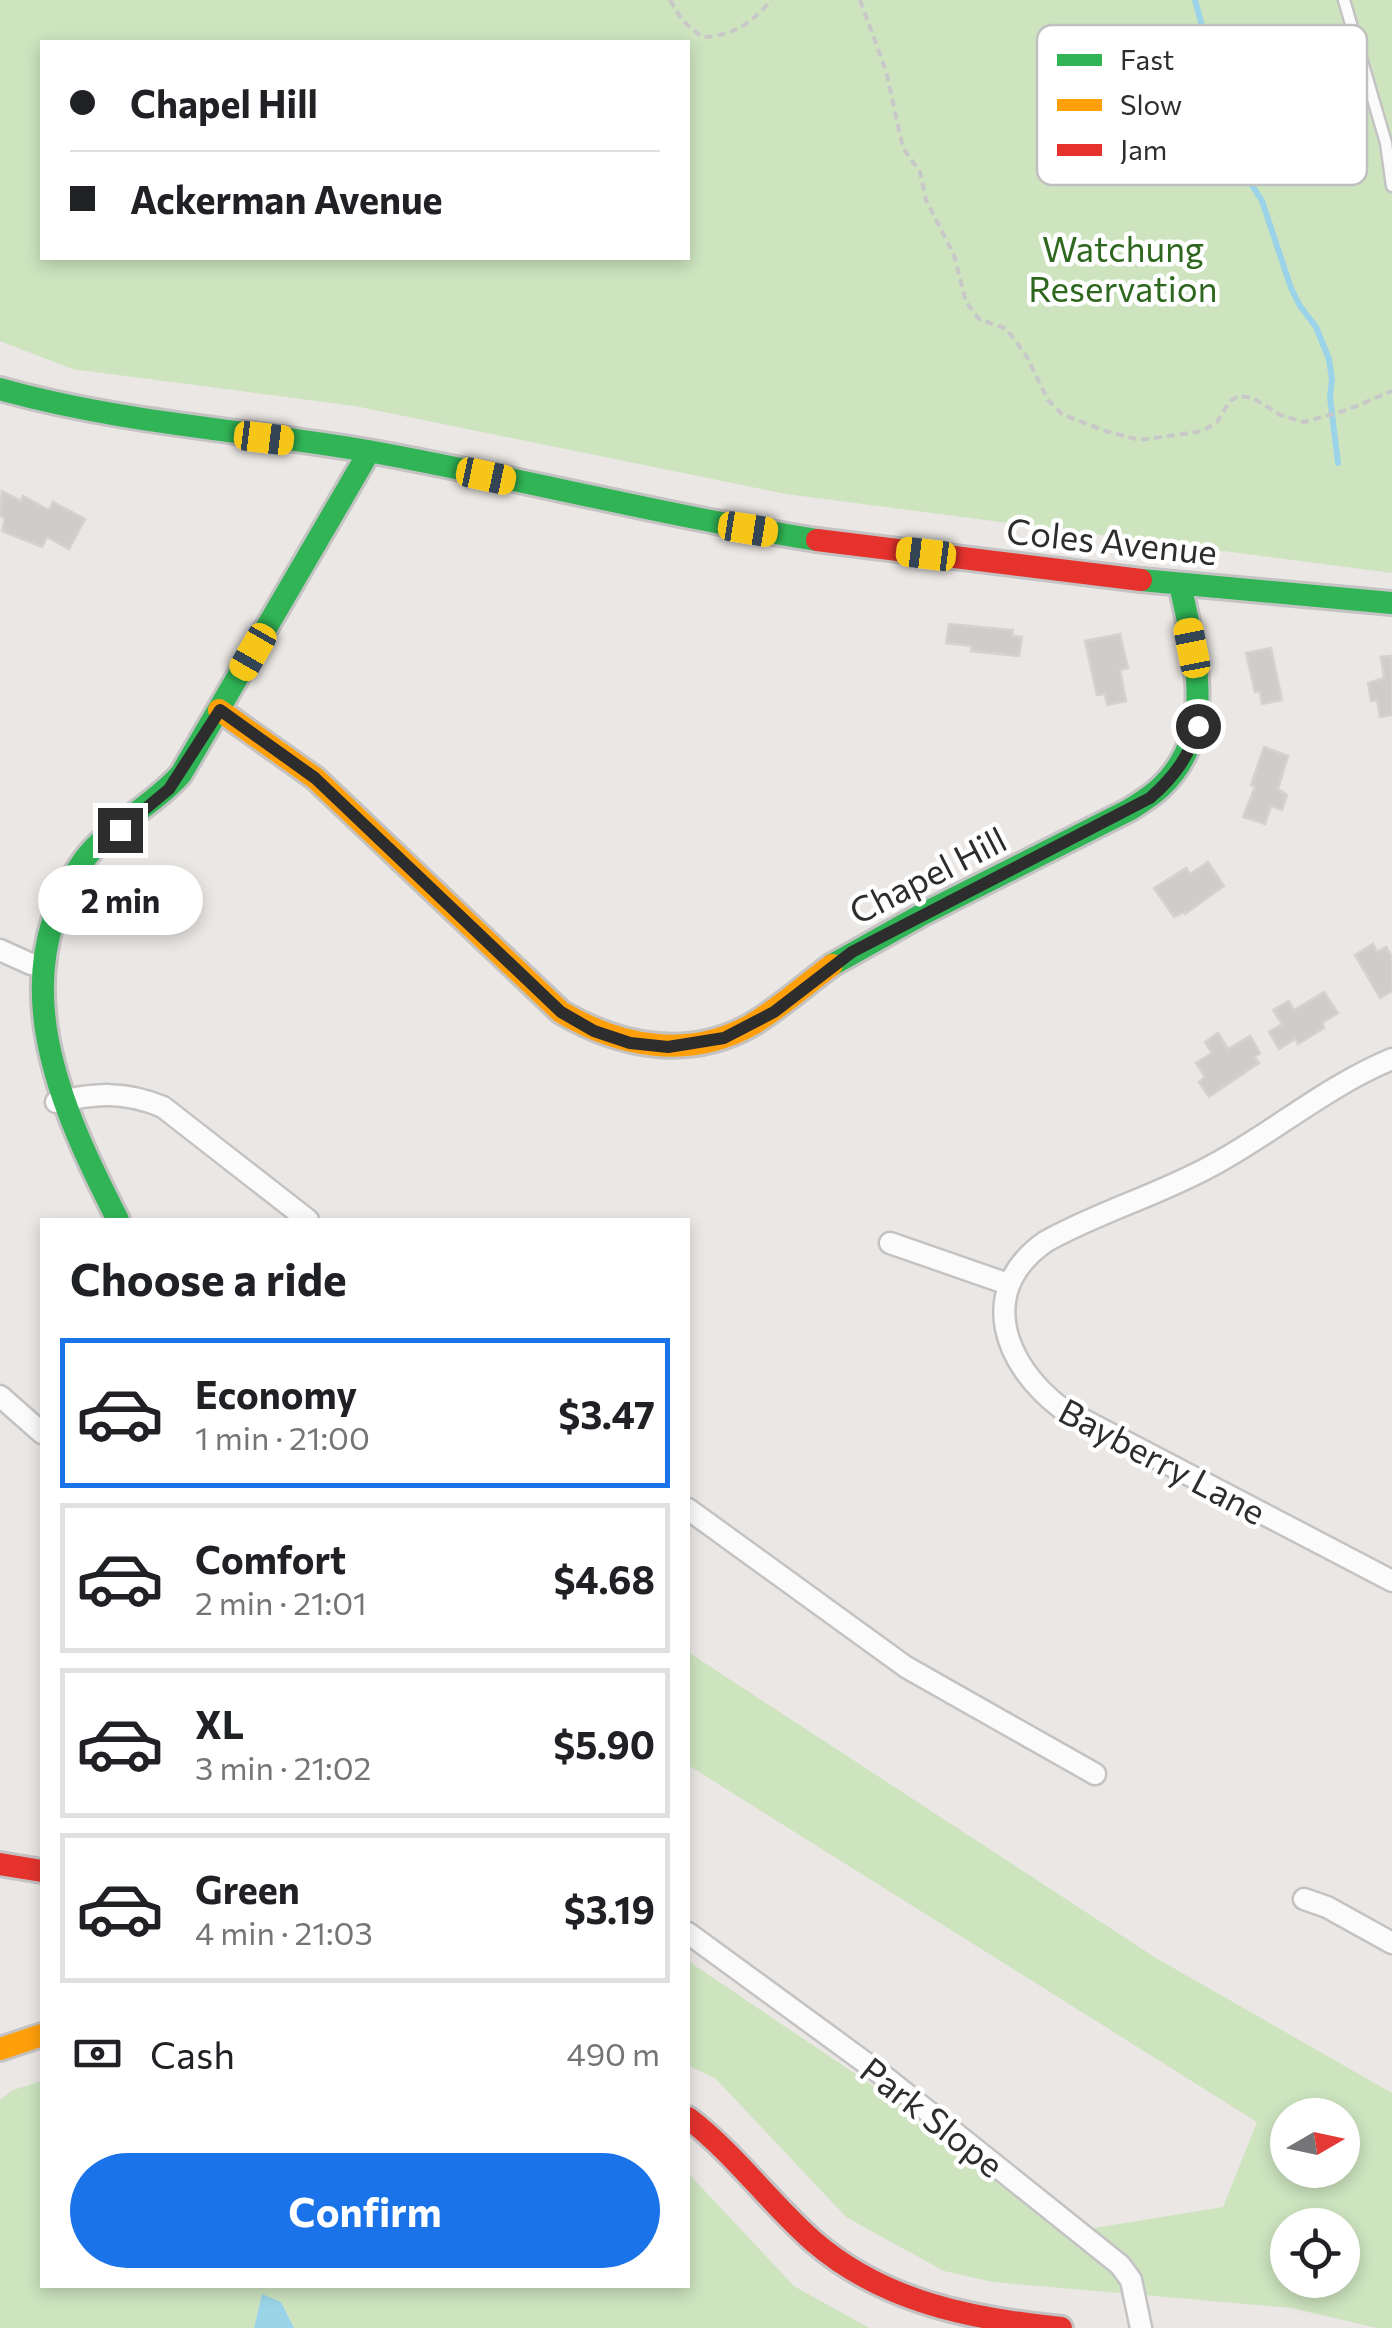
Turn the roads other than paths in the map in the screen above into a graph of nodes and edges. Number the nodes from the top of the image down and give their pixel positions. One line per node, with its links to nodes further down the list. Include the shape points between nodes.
1 (1344, 0): 2 (lane)
2 (1351, 25)
3 (1367, 78): 4 (lane)
4 (1392, 186)
5 (0, 388): 6 (street, Coles Avenue, via 124,420)
6 (369, 452): 7 (street, Coles Avenue, via 748,529); 9 (street)
7 (1180, 584): 8 (street, Coles Avenue); 9 (street, Chapel Hill, via 1200,702 1194,738 1169,782 1129,810 852,952 758,1023 686,1046 630,1043 561,1012 315,778)
8 (1392, 603)
9 (220, 710): 11 (street, via 169,789 68,879)
10 (0, 950): 11 (street)
11 (31, 964): 13 (street, via 36,1045)
12 (1392, 1059): 17 (street, via 1214,1165 1045,1242)
13 (56, 1102): 14 (street); 15 (street, via 116,1093 163,1107)
14 (117, 1218)
15 (305, 1218)
16 (890, 1243): 17 (street)
17 (1008, 1284): 21 (street, Bayberry Lane, via 1007,1334 1043,1394)
18 (0, 1396): 19 (street)
19 (40, 1431)
20 (690, 1510): 22 (street, via 906,1667)
21 (1392, 1581)
22 (1095, 1774)
23 (0, 1864): 24 (street)
24 (40, 1871)
25 (1304, 1899): 27 (street)
26 (690, 1934): 32 (street, Park Slope, via 886,2077 1120,2265 1131,2280)
27 (1392, 1943)
28 (40, 2036): 29 (street)
29 (0, 2049)
30 (690, 2120): 31 (street, via 813,2242 860,2275 932,2306)
31 (1062, 2328)
32 (1140, 2328)

